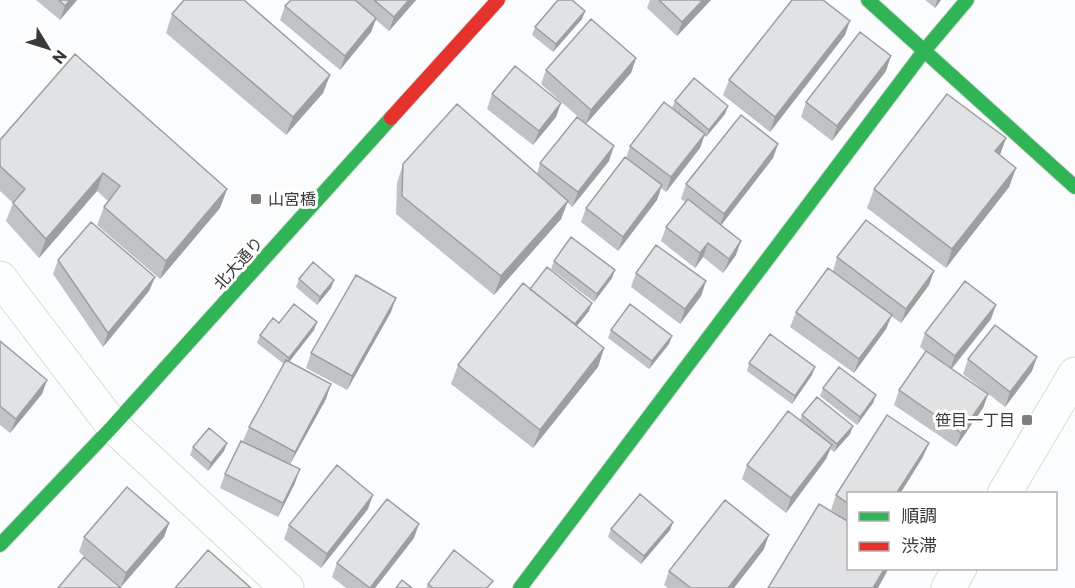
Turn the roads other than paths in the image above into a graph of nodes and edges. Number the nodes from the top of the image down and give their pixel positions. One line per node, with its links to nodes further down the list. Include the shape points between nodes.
1 (498, 0): 8 (street, 北大通り)
2 (868, 0): 4 (street)
3 (968, 0): 4 (street)
4 (924, 51): 5 (street); 13 (street)
5 (1075, 187)
6 (0, 278): 8 (street)
7 (1075, 374): 9 (street)
8 (113, 426): 10 (street, 北大通り); 12 (street)
9 (1005, 492)
10 (0, 545)
11 (959, 570): 14 (street)
12 (287, 588)
13 (520, 588)
14 (948, 588)

